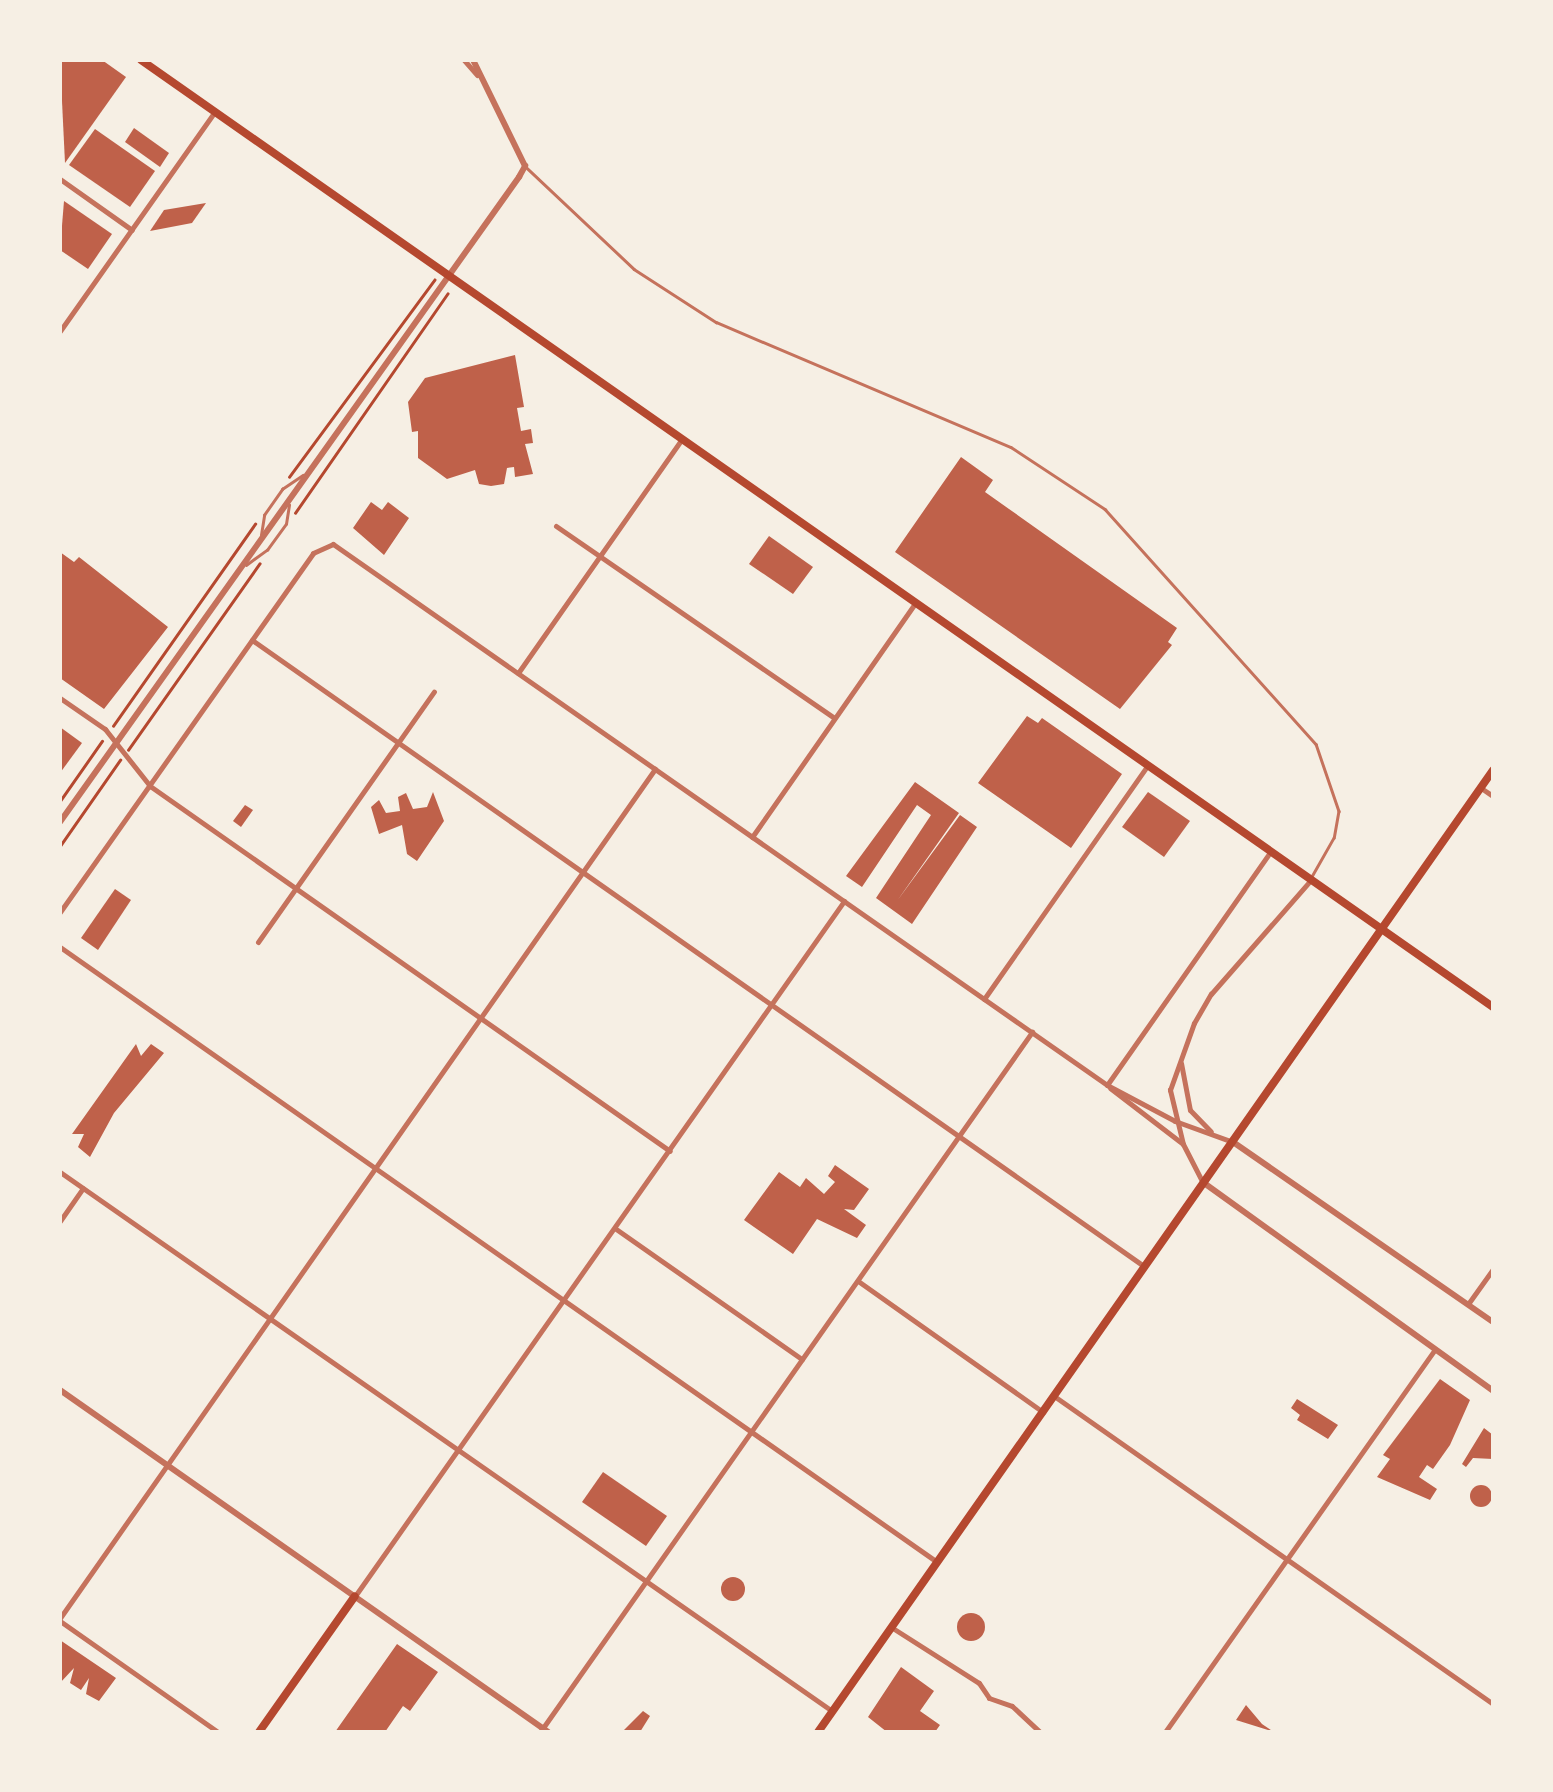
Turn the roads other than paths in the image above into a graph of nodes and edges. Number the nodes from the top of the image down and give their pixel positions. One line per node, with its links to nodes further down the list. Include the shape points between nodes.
1 (141, 60): 5 (main road)
2 (464, 60): 4 (street)
3 (473, 60): 4 (street)
4 (477, 76): 6 (street)
5 (214, 111): 8 (street); 9 (main road)
6 (525, 166): 9 (street); 36 (lane, via 634,270 716,322 1011,447 1105,509 1316,744 1339,811 1334,838)
7 (60, 179): 8 (street)
8 (132, 230): 10 (street)
9 (448, 275): 11 (main road); 12 (street)
10 (60, 332)
11 (682, 440): 16 (street); 18 (main road)
12 (308, 472): 13 (street); 15 (lane, via 282,489 264,515)
13 (291, 495): 15 (street); 17 (lane, via 286,524 267,550)
14 (556, 526): 16 (street)
15 (261, 537): 17 (street)
16 (600, 556): 20 (street); 23 (street)
17 (237, 572): 24 (street)
18 (915, 603): 23 (street); 26 (main road)
19 (252, 640): 20 (street, via 313,553 333,544); 25 (street); 29 (street)
20 (518, 673): 27 (street)
21 (434, 692): 25 (street)
22 (60, 698): 24 (street)
23 (834, 718): 33 (street)
24 (116, 742): 29 (street); 32 (street)
25 (398, 743): 35 (street); 37 (street)
26 (1147, 766): 34 (main road); 43 (street)
27 (655, 769): 33 (street); 35 (street)
28 (1493, 770): 30 (main road)
29 (150, 786): 37 (street); 39 (street)
30 (1480, 788): 31 (street); 40 (main road)
31 (1493, 796)
32 (60, 822)
33 (752, 837): 38 (street)
34 (1270, 852): 36 (main road); 49 (street)
35 (583, 872): 44 (street); 46 (street)
36 (1310, 880): 40 (main road); 48 (street, via 1270,934 1210,994)
37 (296, 888): 41 (street); 46 (street)
38 (844, 901): 43 (street); 44 (street)
39 (60, 912)
40 (1382, 930): 45 (main road); 53 (main road)
41 (258, 942)
42 (60, 947): 56 (street)
43 (984, 999): 47 (street)
44 (772, 1004): 52 (street); 55 (street)
45 (1493, 1007)
46 (480, 1018): 55 (street); 56 (street)
47 (1032, 1032): 49 (street); 52 (street)
48 (1182, 1055): 50 (street, via 1170,1090); 51 (street, via 1190,1110)
49 (1107, 1084): 50 (street); 54 (street)
50 (1175, 1121): 51 (street); 54 (street)
51 (1213, 1134): 53 (street)
52 (960, 1136): 62 (street); 64 (street)
53 (1233, 1142): 58 (main road); 66 (street)
54 (1183, 1144): 58 (street)
55 (670, 1151): 61 (street)
56 (374, 1168): 65 (street); 67 (street)
57 (60, 1172): 59 (street)
58 (1204, 1184): 62 (main road); 69 (street)
59 (83, 1188): 60 (street); 67 (street)
60 (60, 1221)
61 (615, 1229): 65 (street); 70 (street)
62 (1145, 1267): 73 (main road)
63 (1493, 1269): 66 (street)
64 (858, 1280): 70 (street); 74 (street)
65 (564, 1300): 75 (street); 76 (street)
66 (1468, 1304): 68 (street)
67 (270, 1317): 76 (street); 77 (street)
68 (1493, 1322)
69 (1434, 1350): 72 (street); 78 (street)
70 (802, 1359): 75 (street)
71 (60, 1390): 77 (street)
72 (1493, 1391)
73 (1054, 1396): 74 (main road); 78 (street)
74 (1043, 1412): 79 (main road)
75 (752, 1432): 79 (street); 80 (street)
76 (458, 1450): 80 (street); 81 (street)
77 (167, 1465): 81 (street); 82 (street)
78 (1287, 1560): 84 (street); 91 (street)
79 (938, 1562): 83 (main road)
80 (646, 1581): 85 (street); 86 (street)
81 (355, 1596): 86 (street); 88 (main road)
82 (60, 1620): 87 (street)
83 (891, 1627): 85 (main road); 90 (street, via 979,1683 990,1698 1012,1706)
84 (1493, 1704)
85 (833, 1711): 89 (main road)
86 (544, 1731)
87 (218, 1732)
88 (259, 1732)
89 (818, 1732)
90 (1040, 1732)
91 (1165, 1732)

